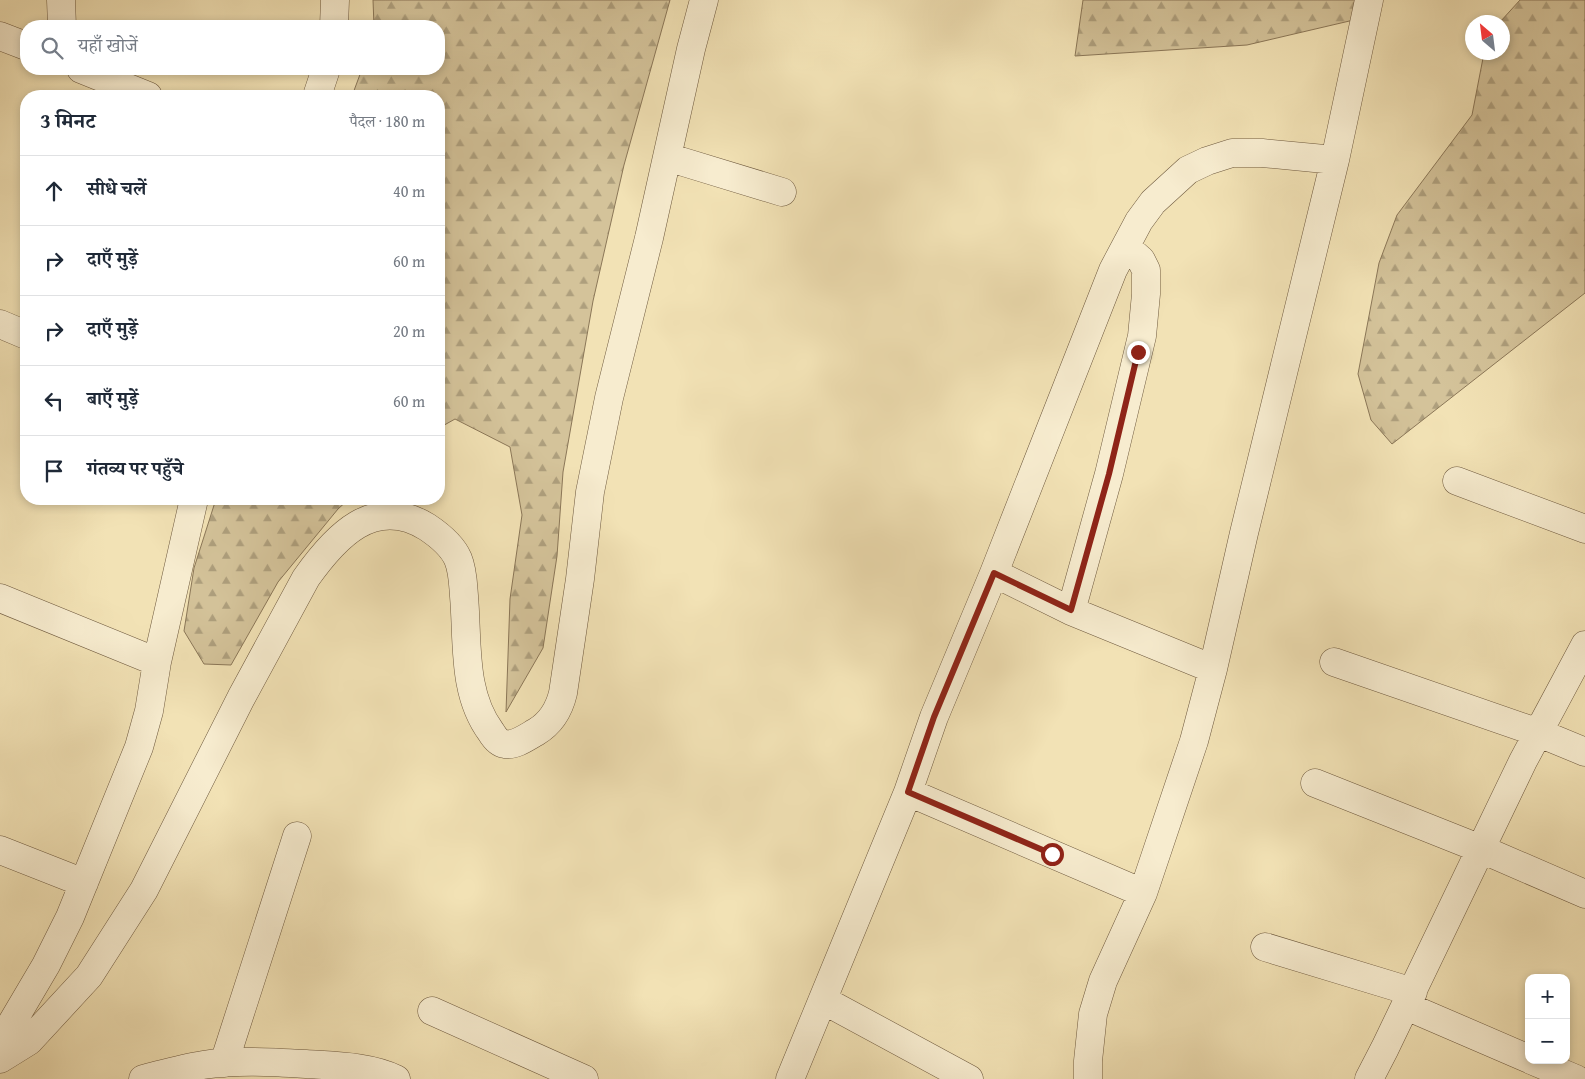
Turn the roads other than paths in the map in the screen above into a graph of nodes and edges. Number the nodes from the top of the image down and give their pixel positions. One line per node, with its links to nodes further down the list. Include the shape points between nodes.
1 (60, 0): 5 (street)
2 (335, 0): 6 (street)
3 (704, 0): 13 (street)
4 (1369, 0): 14 (street)
5 (62, 20)
6 (334, 20)
7 (0, 36): 8 (street)
8 (20, 44)
9 (96, 75): 11 (street)
10 (324, 75): 12 (street)
11 (133, 90)
12 (319, 90)
13 (667, 157): 15 (street); 45 (street, via 609,398 590,492 563,693 554,717 515,743 504,744 496,740 484,724 473,692 467,663 465,605 458,558 441,536 413,520 380,515 359,523 319,560 306,578 144,890 89,976 29,1041)
14 (1335, 160): 16 (street, via 1232,153 1207,161 1188,170 1153,202); 28 (street)
15 (782, 192)
16 (1124, 250): 22 (street); 24 (street, via 1141,260 1146,270 1142,336 1109,474)
17 (0, 324): 18 (street)
18 (20, 332)
19 (1457, 481): 21 (street)
20 (193, 505): 26 (street)
21 (1585, 529)
22 (994, 573): 24 (street); 32 (street, via 934,717)
23 (0, 598): 26 (street)
24 (1071, 610): 28 (street)
25 (1585, 645): 29 (street)
26 (157, 662): 36 (street, via 139,747)
27 (1334, 662): 29 (street)
28 (1213, 670): 37 (street, via 1194,740)
29 (1539, 733): 30 (street); 34 (street)
30 (1585, 752)
31 (1315, 783): 34 (street)
32 (908, 792): 37 (street); 41 (street)
33 (297, 836): 46 (street)
34 (1481, 849): 38 (street); 40 (street)
35 (0, 850): 36 (street)
36 (84, 883): 43 (street, via 46,965)
37 (1143, 893): 54 (street, via 1103,981 1093,1014)
38 (1585, 894)
39 (1266, 947): 40 (street)
40 (1409, 999): 44 (street); 55 (street)
41 (823, 1000): 52 (street); 53 (street)
42 (432, 1011): 51 (street)
43 (0, 1043)
44 (1525, 1057)
45 (0, 1059)
46 (224, 1063): 48 (street, via 280,1063); 49 (street)
47 (1540, 1064): 56 (street)
48 (354, 1074): 50 (street, via 388,1075)
49 (143, 1079)
50 (396, 1079)
51 (584, 1079)
52 (790, 1079)
53 (969, 1079)
54 (1088, 1079)
55 (1369, 1079)
56 (1576, 1079)

